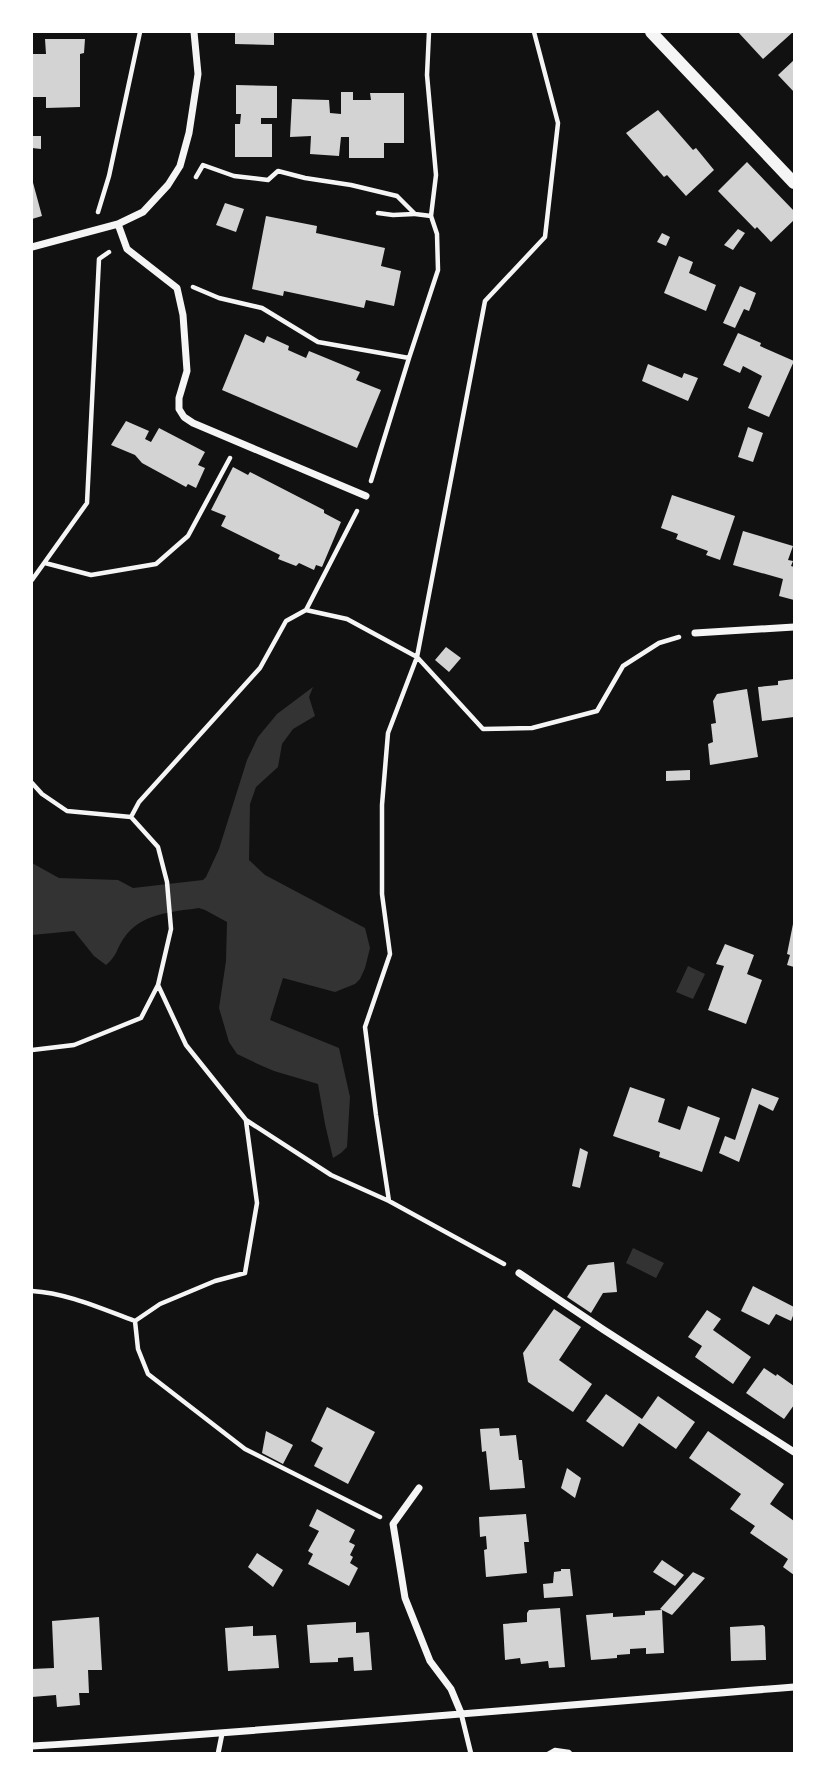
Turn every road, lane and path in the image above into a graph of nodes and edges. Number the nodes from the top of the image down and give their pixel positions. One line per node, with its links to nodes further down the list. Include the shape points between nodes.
1 (140, 32): 12 (path, via 109,176 97,210)
2 (194, 32): 11 (street, via 198,74 180,166 143,212)
3 (429, 32): 10 (path, via 427,75 436,175)
4 (534, 32): 23 (path, via 558,123 545,237 485,301)
5 (651, 32): 7 (street)
6 (196, 178): 9 (path, via 204,165 234,176 268,180 278,171 397,196)
7 (794, 183)
8 (377, 213): 9 (path)
9 (415, 214): 10 (path)
10 (431, 216): 15 (path, via 437,234 438,270)
11 (118, 225): 12 (street); 14 (street, via 127,249)
12 (104, 228): 13 (street); 18 (path, via 112,250 99,259 87,503)
13 (32, 247)
14 (177, 288): 15 (path, via 190,286 262,308 318,342); 16 (street, via 184,316 187,371 179,409 193,423)
15 (410, 358): 17 (path)
16 (239, 442): 17 (street); 18 (path, via 188,536 156,564 92,575)
17 (366, 496): 20 (path)
18 (46, 563): 19 (path)
19 (32, 580)
20 (306, 610): 23 (path, via 348,620); 25 (path, via 286,621 260,668 139,802)
21 (794, 627): 22 (street)
22 (695, 633): 23 (path, via 659,643 623,666 597,712 532,728 483,729)
23 (417, 657): 29 (path, via 388,733 382,894 390,954 365,1027)
24 (32, 783): 25 (path, via 67,811)
25 (131, 817): 26 (path, via 158,847 167,882 171,929)
26 (158, 985): 27 (path, via 141,1018 74,1045); 28 (path, via 186,1045)
27 (32, 1050)
28 (246, 1120): 29 (path, via 331,1175); 32 (path, via 257,1203 245,1273 160,1304)
29 (389, 1201): 30 (path)
30 (519, 1273): 33 (street)
31 (32, 1291): 32 (path)
32 (135, 1321): 35 (path, via 138,1349 148,1374 245,1449)
33 (794, 1452)
34 (419, 1488): 35 (street)
35 (393, 1524): 37 (street, via 405,1598 430,1661 451,1689)
36 (794, 1687): 37 (street)
37 (461, 1713): 38 (street); 41 (lane)
38 (222, 1734): 39 (street); 40 (lane)
39 (32, 1746)
40 (218, 1754)
41 (471, 1754)
42 (548, 1754): 43 (path, via 555,1749)
43 (571, 1754)

